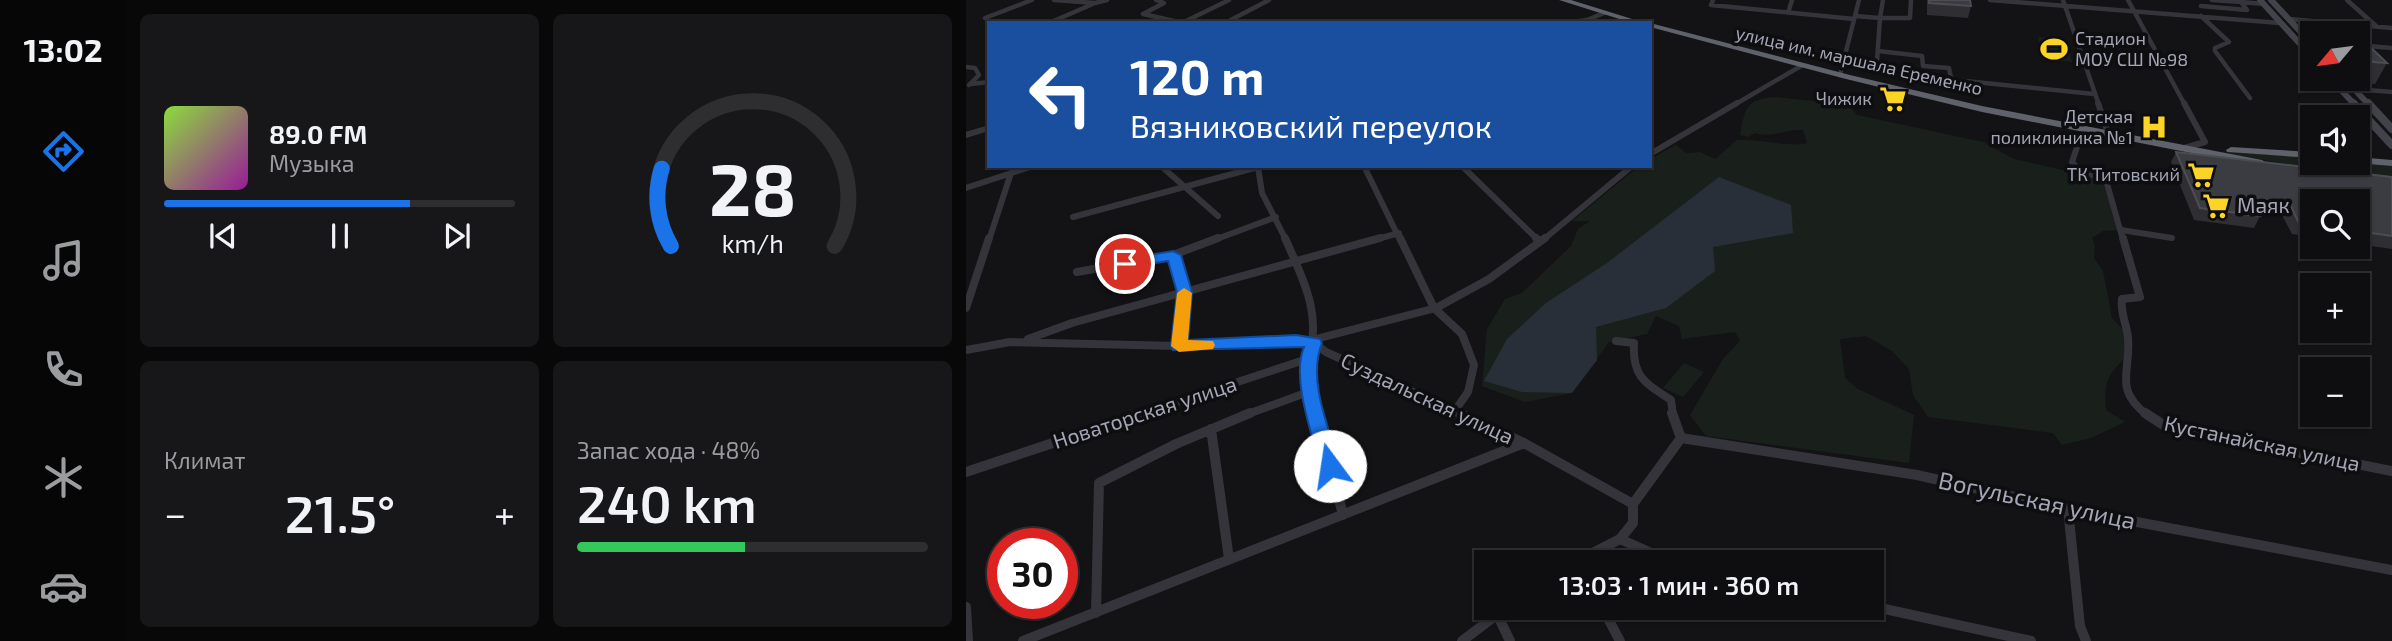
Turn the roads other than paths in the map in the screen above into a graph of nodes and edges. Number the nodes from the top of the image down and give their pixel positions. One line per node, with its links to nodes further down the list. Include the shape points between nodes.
1 (1032, 0): 29 (street)
2 (1054, 0): 18 (street)
3 (1107, 0): 18 (street)
4 (1156, 0): 33 (street, via 1164,3 1143,14)
5 (1228, 0): 34 (street)
6 (1269, 0): 35 (street)
7 (1563, 0): 25 (highway)
8 (1792, 0): 26 (street)
9 (1859, 0): 30 (street)
10 (1883, 0): 31 (street)
11 (1911, 0): 31 (street, via 1910,18)
12 (1990, 0): 22 (street)
13 (2128, 0): 24 (street)
14 (2196, 0): 23 (street)
15 (2211, 0): 20 (street)
16 (2271, 0): 38 (street)
17 (2347, 0): 41 (street)
18 (1097, 2): 32 (street)
19 (1712, 2): 26 (street)
20 (2241, 2): 21 (street); 23 (street, via 2247,10)
21 (2262, 2): 39 (street)
22 (2064, 3): 24 (street); 58 (street)
23 (2201, 6): 28 (street)
24 (2134, 11): 27 (street); 65 (street, via 2205,142)
25 (1605, 13): 36 (street); 37 (highway)
26 (1788, 13): 30 (street)
27 (2201, 16): 28 (street); 59 (street, via 2228,41 2215,51)
28 (2208, 17): 39 (street)
29 (985, 18)
30 (1854, 18): 31 (street); 51 (street)
31 (1880, 18): 47 (street)
32 (1054, 21)
33 (1174, 21)
34 (1187, 21)
35 (1229, 21)
36 (1580, 21)
37 (1634, 21)
38 (2291, 21): 39 (street); 41 (street); 43 (street)
39 (2280, 22): 44 (street)
40 (1652, 26): 49 (highway, улица им. маршала Еременко)
41 (2377, 27): 42 (street)
42 (2392, 28)
43 (2300, 30)
44 (2300, 44)
45 (2370, 46): 46 (street)
46 (2392, 48)
47 (1878, 51): 48 (street); 58 (street, via 1922,56 1923,66 1949,68 1955,80)
48 (1877, 61)
49 (1801, 66): 51 (highway, улица им. маршала Еременко); 66 (street)
50 (966, 68): 53 (street, via 975,68 979,75)
51 (1840, 75): 63 (highway, улица им. маршала Еременко)
52 (987, 82): 53 (street)
53 (968, 85)
54 (2370, 90): 57 (street)
55 (2342, 91): 64 (street)
56 (2357, 91): 61 (street)
57 (2392, 92)
58 (2094, 94): 63 (street)
59 (2250, 98)
60 (987, 129): 62 (street)
61 (2392, 129)
62 (966, 135)
63 (2109, 136): 65 (highway, улица им. маршала Еременко); 84 (street, via 2078,144 2072,162 2080,171 2106,180)
64 (2392, 145)
65 (2184, 148): 67 (highway, улица им. маршала Еременко); 70 (highway, улица им. маршала Еременко)
66 (1652, 152)
67 (2300, 154)
68 (2370, 161): 69 (highway)
69 (2392, 163)
70 (2281, 165)
71 (1027, 168): 78 (street)
72 (1163, 168): 79 (street)
73 (1253, 168): 79 (street)
74 (1257, 168): 83 (street, via 1259,190)
75 (1365, 168): 85 (street)
76 (1464, 168): 87 (street)
77 (1630, 168): 87 (street)
78 (1011, 173): 80 (street); 92 (street)
79 (1181, 186): 81 (street); 82 (street)
80 (966, 188)
81 (1218, 216)
82 (1073, 217)
83 (1276, 217): 88 (street); 89 (street)
84 (2121, 230): 86 (street); 105 (street, Кустанайская улица, via 2140,297 2122,299 2120,308 2130,353 2124,382 2148,417 2165,426)
85 (1399, 233): 89 (street); 93 (street)
86 (2172, 238)
87 (1540, 242): 93 (street, via 1471,291)
88 (1173, 255): 90 (street); 91 (street)
89 (1295, 263): 91 (street); 96 (street, via 1315,321)
90 (1077, 272)
91 (1184, 292): 95 (street); 97 (street)
92 (966, 308)
93 (1434, 308): 96 (street); 101 (street, via 1462,334 1474,365 1468,392)
94 (1616, 341): 103 (street, via 1634,343 1632,363 1637,377 1671,400)
95 (1022, 342): 97 (street); 98 (street)
96 (1314, 343): 97 (street); 99 (street); 101 (street, Суздальская улица)
97 (1179, 346)
98 (966, 350)
99 (1307, 359): 100 (street); 106 (street, Новаторская улица)
100 (1311, 391): 102 (street); 109 (street)
101 (1454, 412): 104 (street, Суздальская улица)
102 (1212, 429): 113 (street); 117 (street, via 1158,450 1098,483)
103 (1681, 438): 107 (street); 108 (street, Вогульская улица, via 1917,475)
104 (1524, 443): 107 (street, Суздальская улица); 109 (street)
105 (2392, 471)
106 (966, 472)
107 (1633, 503): 110 (street, via 1633,523)
108 (2068, 509): 114 (street, Вогульская улица); 127 (street, via 2080,626)
109 (1343, 515): 113 (street)
110 (1620, 539): 111 (street); 112 (street)
111 (1598, 550)
112 (1644, 550)
113 (1229, 559): 117 (street)
114 (2392, 570)
115 (966, 607): 121 (street)
116 (1884, 609): 126 (street)
117 (1096, 613): 122 (street)
118 (1490, 620): 123 (street)
119 (1504, 620): 124 (street)
120 (1609, 620): 125 (street)
121 (968, 641)
122 (1023, 641)
123 (1462, 641)
124 (1510, 641)
125 (1620, 641)
126 (2031, 641)
127 (2086, 641)

